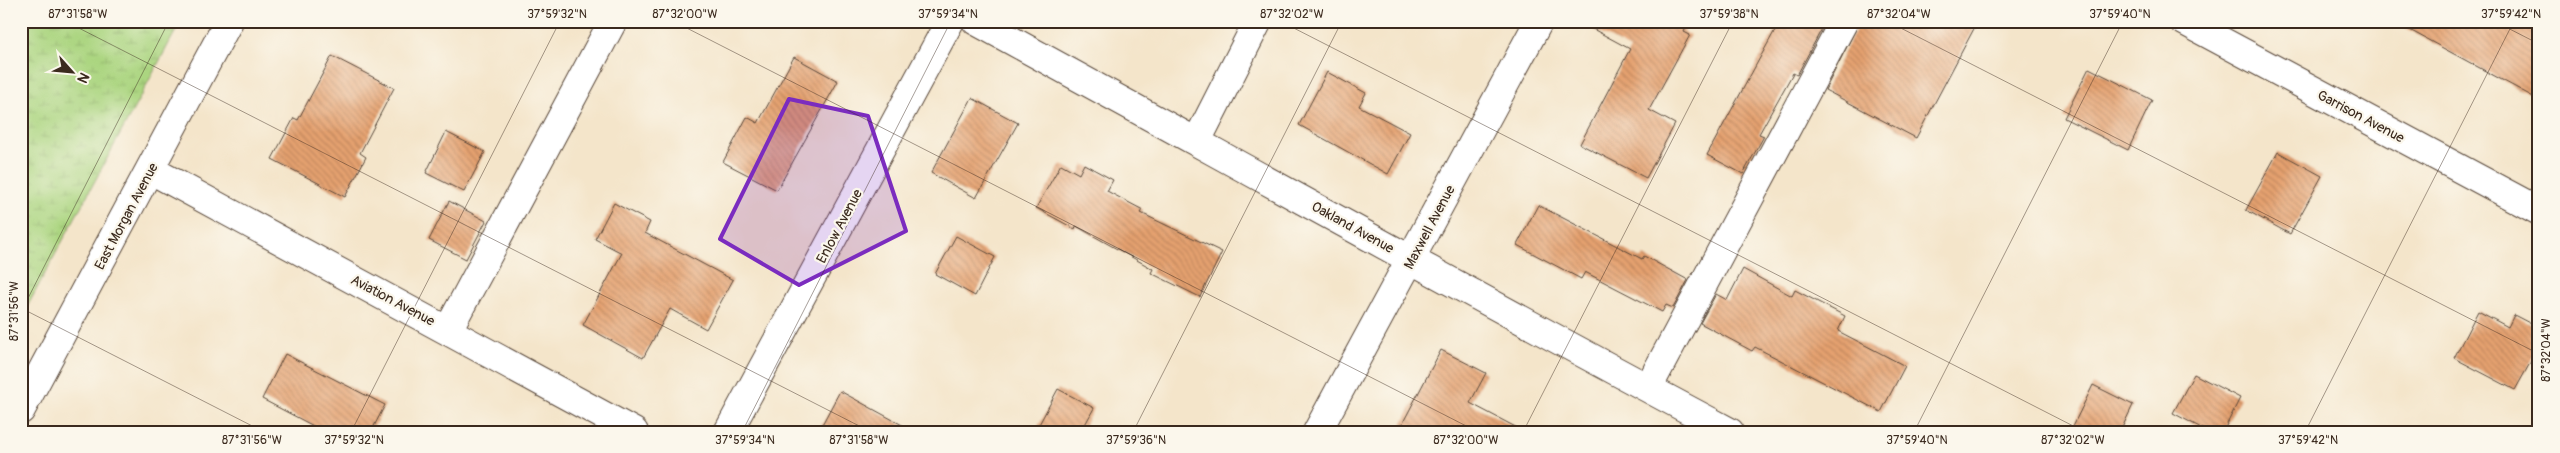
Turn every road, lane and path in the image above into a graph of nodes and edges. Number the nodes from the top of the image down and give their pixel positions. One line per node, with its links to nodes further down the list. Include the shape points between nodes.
1 (229, 21): 10 (street, East Morgan Avenue)
2 (950, 21): 18 (street, Enlow Avenue)
3 (976, 21): 9 (street, Oakland Avenue)
4 (1258, 21): 9 (street)
5 (1539, 21): 12 (street, Maxwell Avenue)
6 (1844, 21): 14 (street)
7 (2184, 21): 11 (street, Garrison Avenue)
8 (610, 22): 13 (street)
9 (1196, 141): 12 (street, Oakland Avenue)
10 (151, 170): 13 (street, Aviation Avenue); 15 (street, East Morgan Avenue)
11 (2539, 212)
12 (1412, 259): 14 (street, Oakland Avenue, via 1518,320); 19 (street, Maxwell Avenue)
13 (448, 330): 16 (street, Aviation Avenue)
14 (1648, 388): 20 (street, Oakland Avenue)
15 (21, 410)
16 (591, 422): 17 (street, Aviation Avenue)
17 (634, 432)
18 (728, 432)
19 (1317, 432)
20 (1730, 432)

